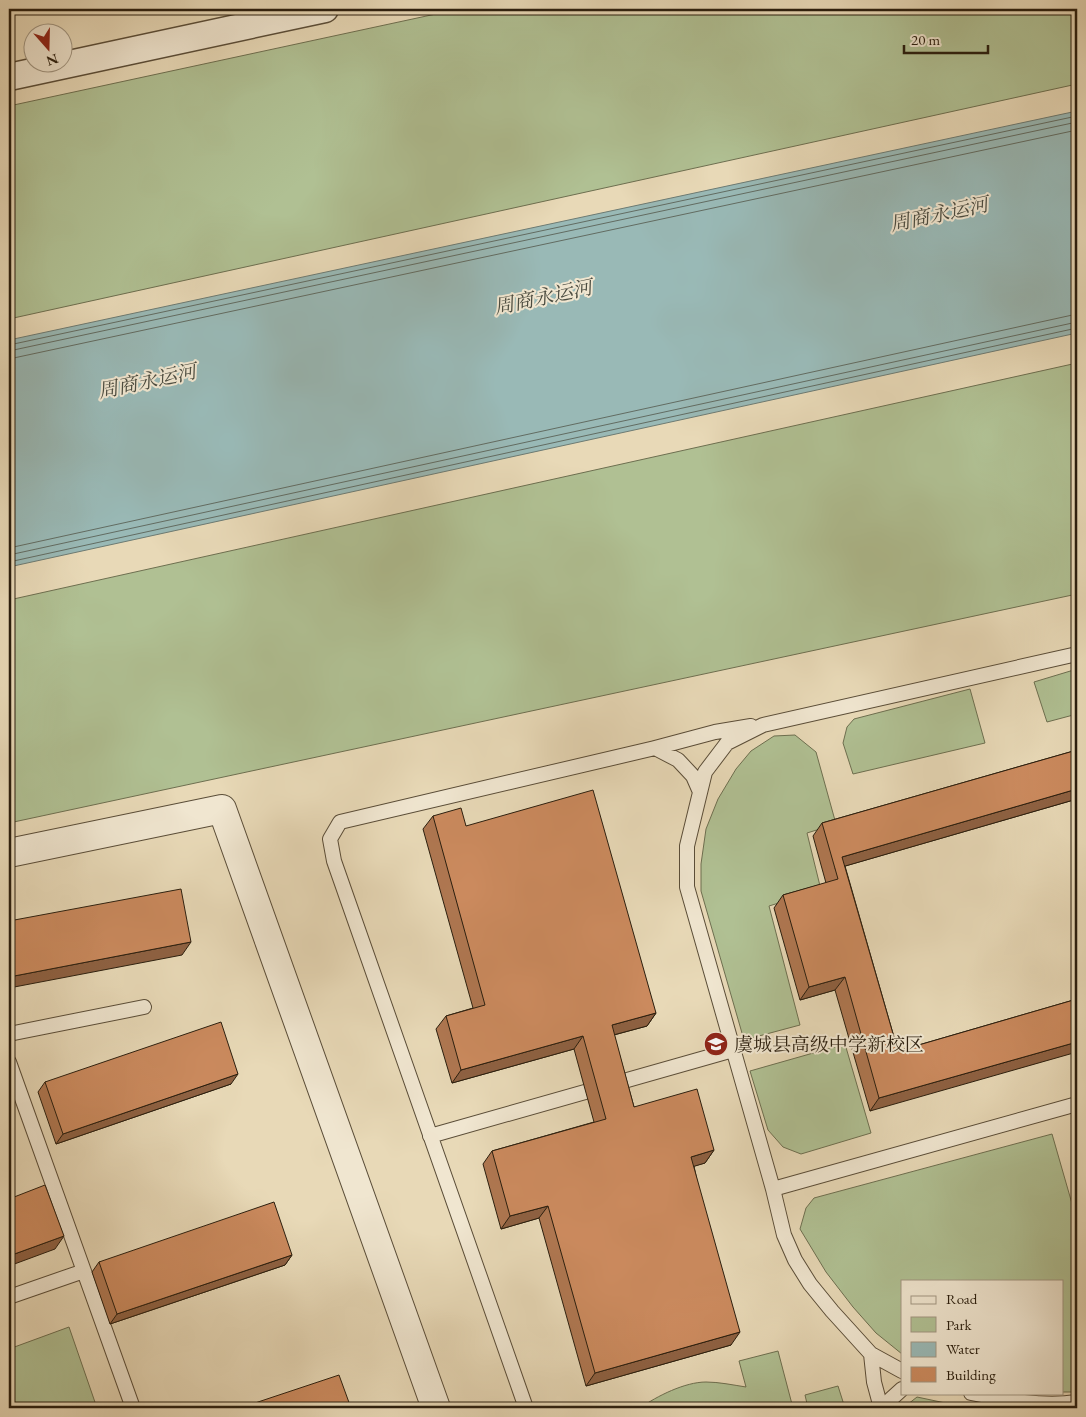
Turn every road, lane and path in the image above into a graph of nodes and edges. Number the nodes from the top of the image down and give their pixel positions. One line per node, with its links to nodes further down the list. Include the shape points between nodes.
1 (325, 9): 2 (street)
2 (9, 77)
3 (1077, 654): 4 (lane)
4 (763, 725): 5 (lane, via 715,732); 6 (lane, via 727,743 705,772)
5 (655, 748): 6 (lane, via 678,760 693,776); 13 (lane, via 340,822 330,839 334,861)
6 (700, 792): 10 (lane, via 687,846 687,887)
7 (9, 853): 23 (street, via 222,808)
8 (144, 1007): 9 (lane)
9 (9, 1034)
10 (734, 1050): 13 (lane); 14 (lane)
11 (9, 1062): 15 (lane)
12 (1077, 1104): 14 (lane)
13 (430, 1136): 24 (lane)
14 (774, 1189): 17 (lane, via 784,1236 795,1260 832,1311)
15 (84, 1271): 16 (lane); 22 (lane)
16 (9, 1297)
17 (872, 1354): 18 (lane); 25 (lane, via 874,1382)
18 (901, 1371)
19 (901, 1390): 26 (lane)
20 (977, 1394): 21 (lane, via 1018,1401)
21 (1077, 1402)
22 (133, 1408)
23 (436, 1408)
24 (526, 1408)
25 (881, 1408)
26 (885, 1408)

